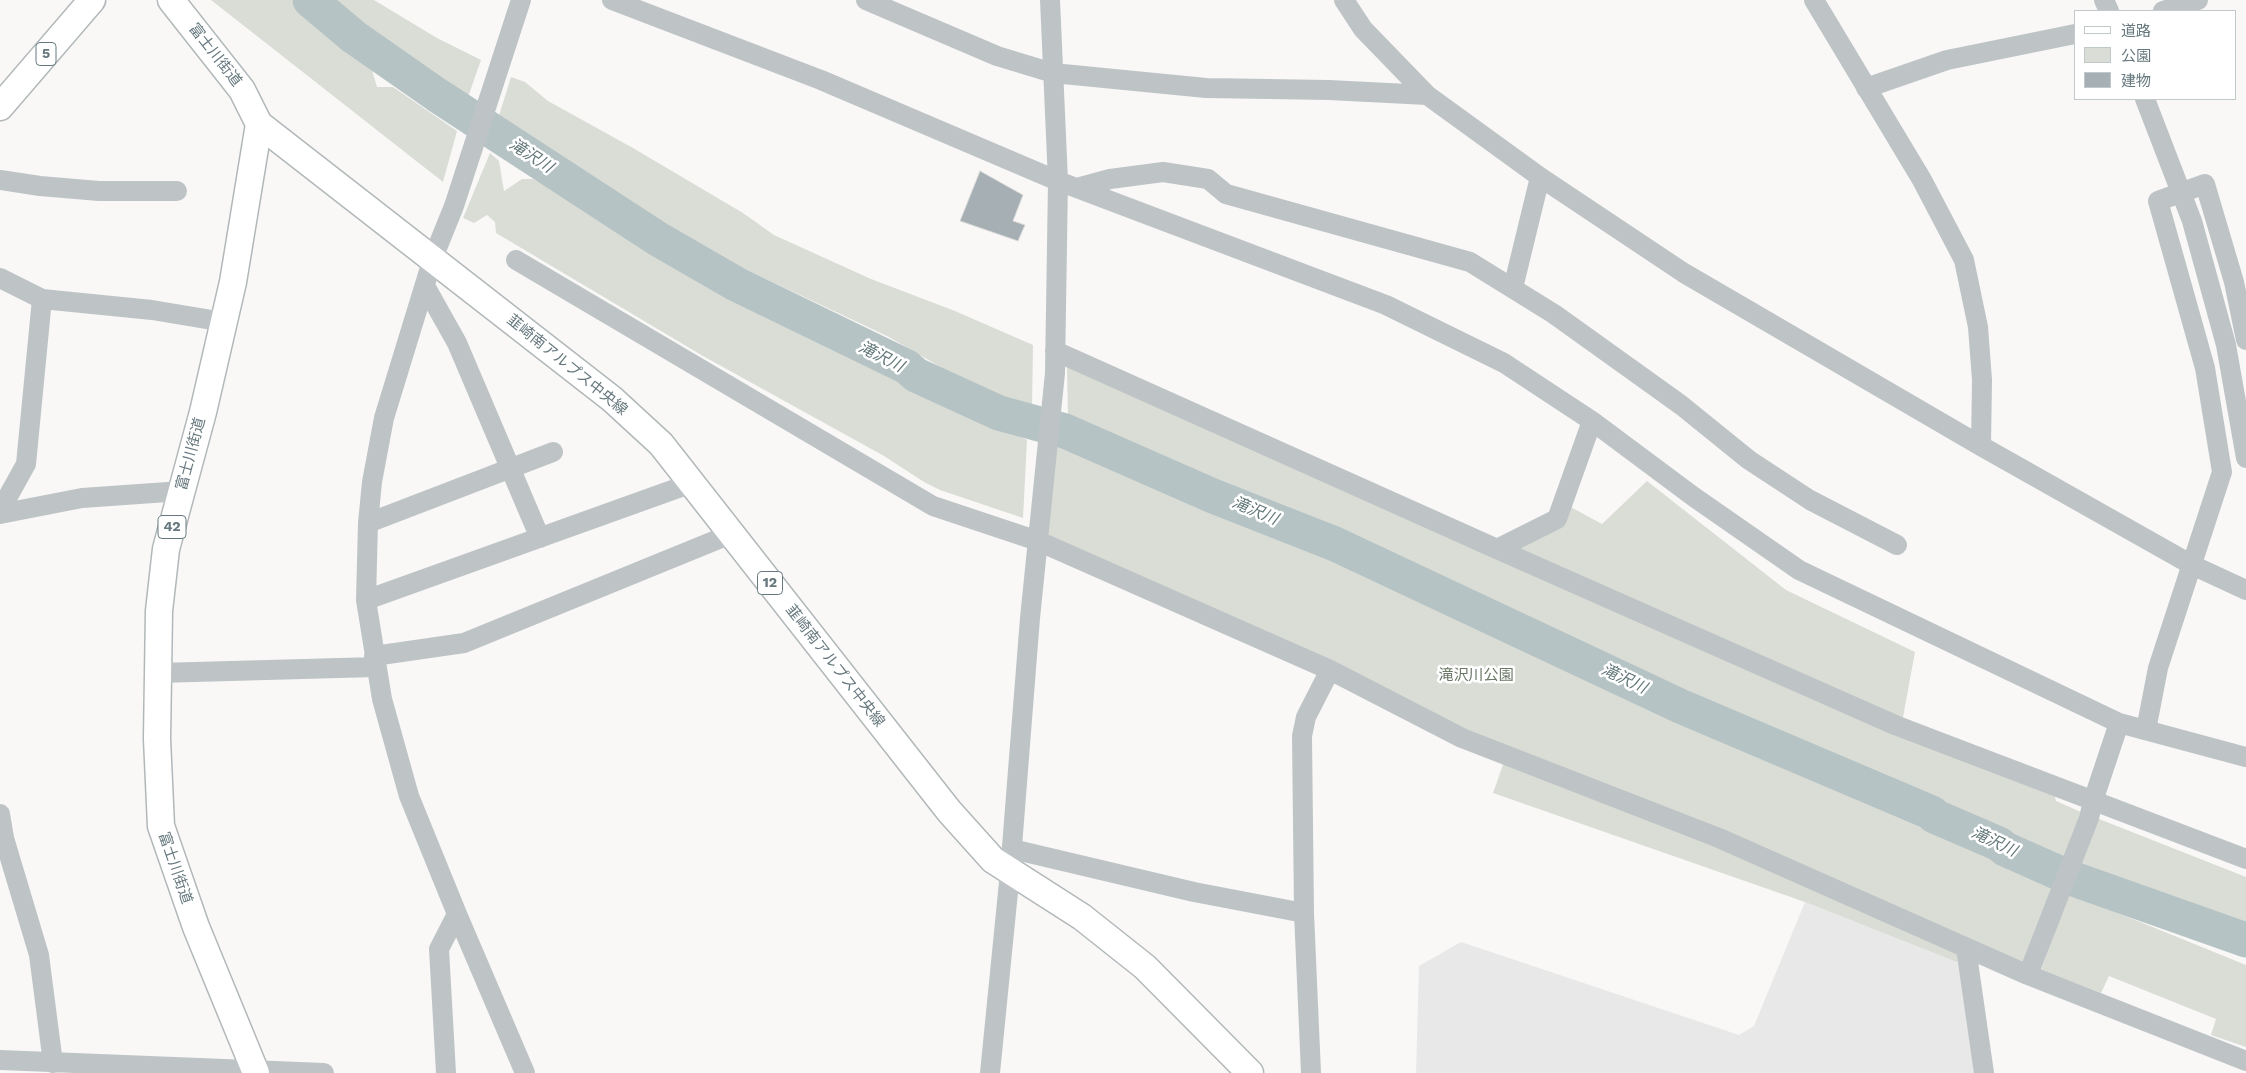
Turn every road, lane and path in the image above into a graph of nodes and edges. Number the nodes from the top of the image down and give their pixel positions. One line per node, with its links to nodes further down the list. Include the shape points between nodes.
1 (92, 0): 16 (main road, 5)
2 (171, 0): 17 (main road, 富士川街道, via 242,90)
3 (521, 0): 24 (street, via 454,206)
4 (612, 0): 20 (street, via 821,80)
5 (866, 0): 12 (street, via 997,56)
6 (1050, 0): 12 (street)
7 (1344, 0): 14 (street, via 1362,29)
8 (1814, 0): 13 (street)
9 (2198, 0): 10 (street)
10 (2166, 10)
11 (2074, 34): 13 (street, via 1947,60)
12 (1053, 72): 14 (street, via 1206,88); 20 (street)
13 (1866, 88): 35 (street, via 1922,180 1964,260 1978,327 1982,380)
14 (1427, 96): 18 (street)
15 (2146, 100): 23 (street)
16 (0, 107)
17 (260, 124): 24 (main road, 韮崎南アルプス中央線 / 12); 31 (main road, 富士川街道 / 42, via 234,282)
18 (1540, 177): 29 (street); 35 (street, via 1684,273)
19 (0, 180): 22 (street, via 99,191)
20 (1058, 181): 21 (street); 33 (street)
21 (1077, 188): 29 (street, via 1110,179 1163,172 1208,179 1226,194 1470,262); 34 (street, via 1386,305 1504,363)
22 (177, 191)
23 (2181, 192): 27 (street, via 2205,184); 37 (street, via 2226,345); 48 (street, via 2158,201 2205,368 2222,472)
24 (433, 258): 28 (street); 39 (main road, 韮崎南アルプス中央線 / 12, via 612,399 661,444)
25 (516, 260): 45 (street, via 933,506)
26 (0, 278): 30 (street)
27 (2240, 283): 32 (street)
28 (424, 286): 38 (street, via 457,343); 42 (street, via 384,418)
29 (1512, 288): 46 (street, via 1554,314 1681,405 1749,460 1810,500)
30 (42, 299): 31 (street, via 152,310); 41 (street, via 26,464)
31 (224, 322): 40 (main road, 富士川街道 / 42)
32 (2246, 340)
33 (1055, 352): 45 (street); 47 (street)
34 (1592, 421): 47 (street, via 1557,519); 54 (street, via 1798,570)
35 (1980, 446): 48 (street)
36 (552, 452): 38 (street)
37 (2246, 458)
38 (510, 468): 42 (street); 44 (street)
39 (692, 483): 43 (main road, 韮崎南アルプス中央線 / 12); 44 (street)
40 (182, 490): 41 (street, via 82,498); 53 (main road, 富士川街道 / 42, via 166,549 159,610)
41 (0, 513)
42 (368, 523): 50 (street)
43 (731, 534): 51 (street, via 464,643); 60 (main road, 韮崎南アルプス中央線 / 12, via 948,811 993,860)
44 (540, 538): 50 (street)
45 (1038, 542): 52 (street); 60 (street)
46 (1897, 545)
47 (1497, 550): 57 (street)
48 (2192, 564): 49 (street); 55 (street, via 2158,668)
49 (2246, 590)
50 (366, 600): 51 (street)
51 (375, 661): 53 (street); 62 (street, via 409,796)
52 (1330, 670): 61 (street, via 1306,717 1302,736); 63 (street, via 1462,738 1719,838)
53 (158, 673): 68 (main road, 富士川街道 / 42, via 161,826 196,927)
54 (2119, 723): 55 (street); 57 (street)
55 (2146, 730): 56 (street)
56 (2246, 757)
57 (2091, 809): 59 (street); 64 (street)
58 (0, 814): 67 (street, via 4,838 39,955)
59 (2246, 860)
60 (1011, 861): 61 (street); 72 (street); 73 (main road, 韮崎南アルプス中央線 / 12, via 1145,967)
61 (1304, 913): 74 (street)
62 (457, 914): 70 (street, via 439,949); 71 (street)
63 (1966, 948): 64 (street); 75 (street)
64 (2028, 975): 66 (street)
65 (0, 1060): 67 (street)
66 (2246, 1061)
67 (53, 1062): 68 (street)
68 (255, 1071): 69 (street)
69 (324, 1073)
70 (446, 1073)
71 (525, 1073)
72 (990, 1073)
73 (1250, 1073)
74 (1311, 1073)
75 (1984, 1073)

